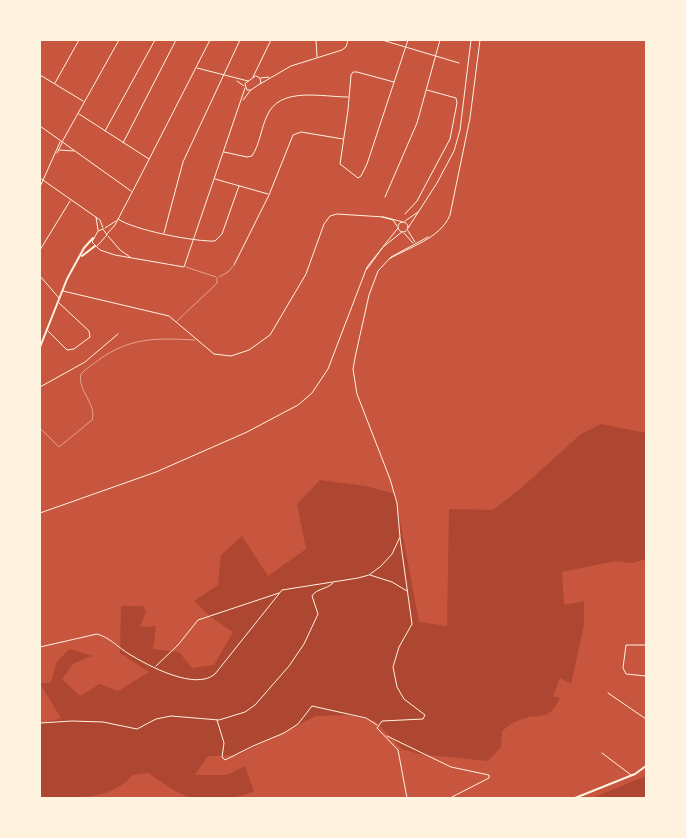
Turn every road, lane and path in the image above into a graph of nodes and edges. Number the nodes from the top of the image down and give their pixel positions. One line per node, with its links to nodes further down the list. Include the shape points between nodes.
1 (79, 40): 29 (street)
2 (119, 40): 35 (street)
3 (155, 40): 39 (street)
4 (176, 40): 42 (street)
5 (210, 40): 19 (street)
6 (240, 40): 22 (street)
7 (271, 40): 20 (street)
8 (316, 40): 17 (street)
9 (348, 40): 17 (street, via 342,50)
10 (382, 40): 15 (street)
11 (408, 40): 15 (street)
12 (440, 40): 16 (street)
13 (471, 40): 57 (street, via 456,144 443,174)
14 (480, 40): 72 (street, via 470,118 450,215 442,227)
15 (406, 47): 16 (street); 28 (street)
16 (435, 56): 18 (street); 33 (street)
17 (317, 58): 24 (street)
18 (459, 63)
19 (197, 68): 22 (street); 47 (street)
20 (258, 69): 23 (street); 25 (street)
21 (40, 75): 29 (street)
22 (222, 75): 26 (street); 68 (street, via 181,168)
23 (260, 77): 24 (street); 25 (street); 30 (street)
24 (270, 77): 30 (street)
25 (252, 78): 27 (street)
26 (237, 80): 27 (street); 31 (street)
27 (248, 82): 31 (street)
28 (394, 82): 34 (street, via 353,72); 40 (street, via 371,153 359,178 340,166)
29 (55, 83): 35 (street)
30 (260, 84): 32 (street)
31 (245, 87): 32 (street); 36 (street)
32 (251, 90): 36 (street)
33 (427, 90): 55 (street); 58 (street, via 456,98 452,132 416,201)
34 (348, 97): 40 (street); 45 (street, via 283,98 270,110 252,156)
35 (84, 101): 37 (street)
36 (241, 102): 45 (street)
37 (78, 114): 39 (street); 41 (street)
38 (40, 126): 41 (street)
39 (105, 131): 42 (street)
40 (343, 139): 54 (street, via 302,132 293,135)
41 (62, 142): 43 (street); 44 (street); 46 (street)
42 (123, 143): 47 (street)
43 (59, 150): 44 (street); 46 (street)
44 (77, 152): 53 (street)
45 (224, 152): 49 (street)
46 (56, 153): 50 (street)
47 (150, 159): 53 (street)
48 (40, 178): 50 (street)
49 (215, 179): 51 (street); 71 (street)
50 (43, 180): 52 (street); 56 (street)
51 (239, 186): 54 (street); 71 (street, via 220,238 211,241)
52 (40, 187)
53 (132, 191): 61 (street)
54 (269, 195): 77 (street)
55 (385, 197)
56 (71, 200): 59 (street); 74 (street)
57 (418, 212): 62 (street); 64 (street)
58 (405, 214)
59 (95, 216): 65 (street); 66 (street)
60 (381, 217): 62 (street); 63 (street, via 393,220); 88 (street, via 330,216 302,281 266,340 231,356 214,354)
61 (118, 220): 65 (street); 68 (street); 69 (street)
62 (403, 222): 63 (street); 64 (street)
63 (398, 227): 67 (street); 79 (street)
64 (408, 228): 67 (street); 72 (street)
65 (104, 229): 66 (street); 69 (street)
66 (98, 231): 70 (street)
67 (403, 232): 72 (street); 79 (street, via 383,247)
68 (164, 233): 71 (street)
69 (107, 234): 73 (street); 76 (street, via 120,250)
70 (93, 238): 73 (street, via 92,243); 75 (street)
71 (195, 239): 78 (street)
72 (415, 244): 93 (street, via 386,261 378,271 370,289 353,369 357,394 395,495)
73 (96, 246): 75 (street); 76 (street, via 109,253)
74 (40, 250)
75 (80, 257): 82 (street)
76 (131, 257): 78 (street)
77 (234, 265): 81 (lane)
78 (184, 267): 81 (lane)
79 (366, 270): 92 (street, via 328,369 312,393 298,405 156,472)
80 (40, 276): 83 (street)
81 (217, 278): 85 (lane, via 217,283)
82 (62, 291): 83 (street); 85 (street, via 169,316)
83 (59, 298): 84 (street)
84 (58, 302): 86 (street); 86 (street, via 89,331 90,337 74,349 67,350)
85 (177, 321): 88 (street)
86 (48, 331): 89 (street)
87 (118, 334): 90 (street, via 84,362)
88 (195, 340): 91 (lane, via 160,338 123,345 114,350 82,374 81,382 93,412 92,420 59,447)
89 (40, 347)
90 (40, 387)
91 (40, 428)
92 (40, 513)
93 (400, 537): 94 (street, via 386,560); 96 (street)
94 (369, 575): 95 (street); 96 (street, via 392,582)
95 (333, 582): 97 (street, via 285,589); 104 (street, via 312,596 317,616 289,666 255,706)
96 (408, 592): 106 (street, via 412,626 393,667 404,699 425,717 423,720 382,721)
97 (279, 593): 100 (street, via 198,620); 100 (street, via 211,677 190,679)
98 (646, 645): 101 (street, via 626,645 623,668 626,674)
99 (40, 647): 100 (street, via 97,634)
100 (155, 668)
101 (646, 676)
102 (608, 693): 103 (street)
103 (646, 719)
104 (217, 720): 105 (street, via 171,716 137,729 103,722); 106 (street, via 224,742 222,757 225,760 284,733 301,721 312,706 366,718)
105 (40, 723)
106 (377, 726): 107 (street)
107 (384, 735): 111 (street, via 398,750); 112 (street, via 451,767 490,776)
108 (602, 753): 110 (street)
109 (646, 766): 110 (street)
110 (632, 775): 113 (street)
111 (406, 798)
112 (450, 798)
113 (576, 798)

